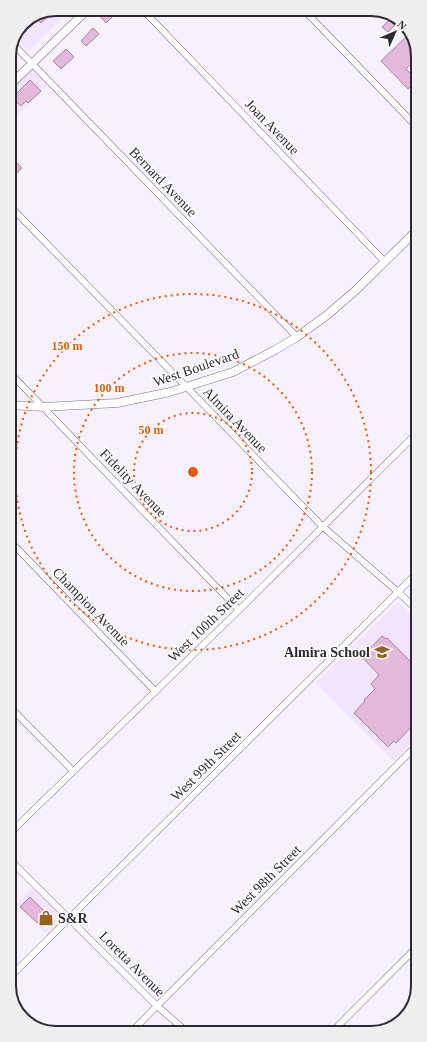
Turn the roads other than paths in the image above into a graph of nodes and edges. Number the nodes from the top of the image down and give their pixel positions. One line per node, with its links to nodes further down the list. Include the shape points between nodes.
1 (81, 16): 5 (street)
2 (149, 16): 10 (street, Joan Avenue)
3 (310, 16): 7 (street)
4 (17, 48): 5 (street, Bernard Avenue)
5 (32, 64): 6 (street); 11 (street, Bernard Avenue)
6 (16, 79)
7 (411, 121)
8 (16, 211): 13 (street, Almira Avenue)
9 (411, 236): 10 (street, West Boulevard)
10 (385, 262): 11 (street, West Boulevard, via 327,315)
11 (297, 337): 13 (street, West Boulevard, via 233,372)
12 (16, 379): 15 (street, Fidelity Avenue)
13 (186, 388): 15 (street, West Boulevard, via 117,403); 17 (street, Almira Avenue)
14 (16, 405): 15 (street, West Boulevard)
15 (43, 407): 22 (street, Fidelity Avenue)
16 (411, 439): 17 (street, West 100th Street)
17 (322, 526): 20 (street, Almira Avenue); 22 (street, West 100th Street)
18 (16, 547): 23 (street, Champion Avenue)
19 (411, 579): 20 (street, West 99th Street)
20 (398, 592): 21 (street, Almira Avenue); 29 (street, West 99th Street)
21 (411, 604)
22 (239, 610): 23 (street, West 100th Street)
23 (155, 691): 26 (street, West 100th Street)
24 (16, 713): 26 (street)
25 (411, 751): 32 (street, West 98th Street)
26 (73, 771): 27 (street, West 100th Street)
27 (16, 827)
28 (16, 866): 29 (street, Loretta Avenue)
29 (69, 918): 31 (street, West 99th Street); 32 (street, Loretta Avenue)
30 (411, 953): 35 (street)
31 (16, 971)
32 (157, 1006): 33 (street, West 98th Street); 34 (street, Loretta Avenue)
33 (137, 1026)
34 (180, 1026)
35 (338, 1026)

